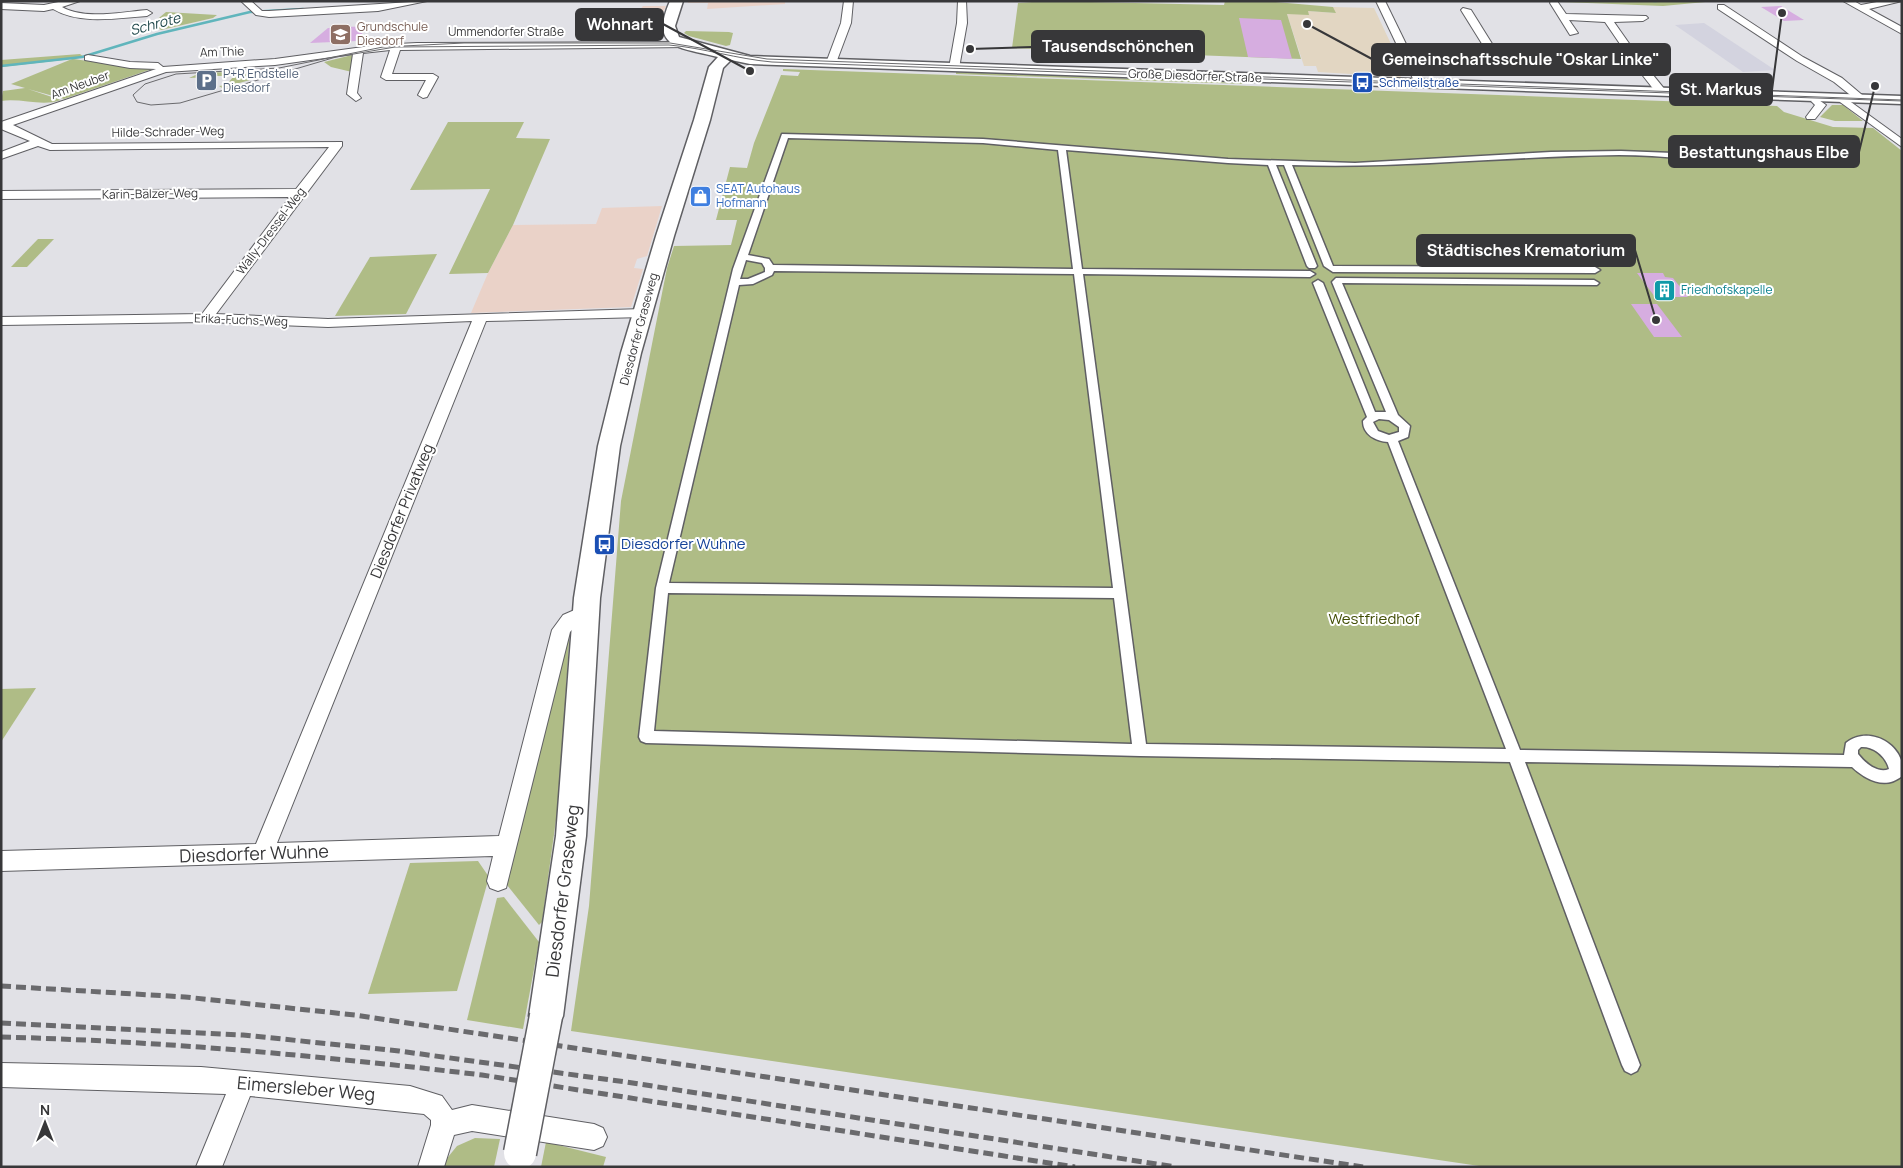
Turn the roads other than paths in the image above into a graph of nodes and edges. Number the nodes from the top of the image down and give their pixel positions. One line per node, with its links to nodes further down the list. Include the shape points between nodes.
1 (76, 1): 11 (street)
2 (422, 1): 13 (street, via 378,8 282,14)
3 (677, 1): 22 (main road, via 668,32)
4 (849, 1): 27 (street, via 849,13)
5 (962, 1): 28 (street, via 962,23)
6 (1380, 1): 31 (street)
7 (1846, 1): 14 (street)
8 (1898, 1): 14 (street)
9 (1554, 3): 17 (street)
10 (1, 6): 11 (street)
11 (55, 6): 16 (street, via 62,11 86,15)
12 (1721, 7): 37 (street, via 1838,80)
13 (252, 8)
14 (1860, 8): 20 (street)
15 (1466, 10): 30 (street)
16 (147, 13)
17 (1562, 17): 19 (street); 21 (street)
18 (1643, 18): 19 (street)
19 (1608, 19): 32 (street)
20 (1902, 30)
21 (1573, 33)
22 (685, 45): 23 (street, Ummendorfer Straße); 25 (main road, Große Diesdorfer Straße)
23 (396, 47): 24 (street, Ummendorfer Straße); 33 (street, via 386,77 433,77)
24 (358, 51): 29 (street, Am Thie, via 269,63); 34 (street, via 352,94)
25 (727, 56): 27 (main road, Große Diesdorfer Straße); 61 (main road, Diesdorfer Graseweg, via 716,67)
26 (88, 58): 29 (street, Am Thie)
27 (831, 63): 28 (main road, Große Diesdorfer Straße)
28 (954, 68): 31 (main road, Große Diesdorfer Straße)
29 (168, 69): 40 (street, Am Neuber)
30 (1508, 78): 31 (main road, Große Diesdorfer Straße); 32 (main road, Große Diesdorfer Straße)
31 (1421, 85)
32 (1662, 94): 35 (main road, Große Diesdorfer Straße)
33 (423, 95)
34 (356, 98)
35 (1820, 100): 36 (main road, Große Diesdorfer Straße); 39 (street, via 1821,105)
36 (1844, 100): 37 (main road, Große Diesdorfer Straße); 43 (street)
37 (1862, 100): 38 (main road, Große Diesdorfer Straße)
38 (1902, 100)
39 (1812, 117)
40 (2, 126): 41 (street, Hilde-Schrader-Weg)
41 (38, 142): 42 (street, Hilde-Schrader-Weg, via 50,148); 45 (street)
42 (338, 144): 49 (street, Wally-Dressel-Weg)
43 (1902, 144)
44 (1062, 148): 46 (street); 51 (street, via 983,141 784,136); 56 (street)
45 (1, 156)
46 (1271, 162): 47 (street); 54 (street)
47 (1287, 162): 48 (street, via 1355,165 1621,153); 52 (street)
48 (1751, 164)
49 (299, 193): 50 (street, Karin-Balzer-Weg); 63 (street, Wally-Dressel-Weg)
50 (1, 195)
51 (742, 257): 53 (street, via 766,261); 58 (street)
52 (1331, 267): 54 (street); 55 (street); 57 (street, via 1339,274)
53 (770, 268): 56 (street); 58 (street, via 769,274 750,282)
54 (1311, 270): 56 (street); 59 (street)
55 (1595, 270)
56 (1079, 271): 69 (street)
57 (1338, 281): 59 (street, via 1330,285); 60 (street); 66 (street)
58 (735, 282): 68 (street)
59 (1318, 282): 65 (street)
60 (1594, 283)
61 (643, 313): 62 (street); 70 (main road, Diesdorfer Graseweg, via 609,446)
62 (481, 317): 63 (street, Erika-Fuchs-Weg, via 328,323); 77 (street, Diesdorfer Privatweg)
63 (206, 318): 64 (street, Erika-Fuchs-Weg)
64 (1, 320)
65 (1372, 417): 66 (street); 67 (street, via 1368,421 1370,429 1381,437)
66 (1393, 417): 67 (street, via 1403,423 1406,430 1403,436)
67 (1392, 439): 74 (street)
68 (662, 588): 69 (street); 73 (street, via 646,737)
69 (1119, 593): 73 (street)
70 (586, 612): 76 (street, via 569,620 561,630); 85 (main road, Diesdorfer Graseweg, bridge, via 572,827 546,1016)
71 (1884, 749): 72 (street); 75 (street, via 1868,742 1854,743 1851,747); 75 (street, via 1897,764 1894,774 1878,775)
72 (1902, 749)
73 (1140, 750): 74 (street)
74 (1515, 754): 75 (street); 80 (street)
75 (1855, 761)
76 (506, 846): 77 (street, Diesdorfer Wuhne); 79 (street)
77 (262, 854): 78 (street, Diesdorfer Wuhne)
78 (1, 862)
79 (498, 881)
80 (1632, 1065)
81 (1, 1075): 82 (street, Eimersleber Weg)
82 (243, 1083): 83 (street, Eimersleber Weg, via 424,1101 439,1109); 86 (street)
83 (444, 1125): 84 (street, via 472,1118); 87 (street)
84 (594, 1137)
85 (519, 1160)
86 (209, 1167)
87 (431, 1167)

